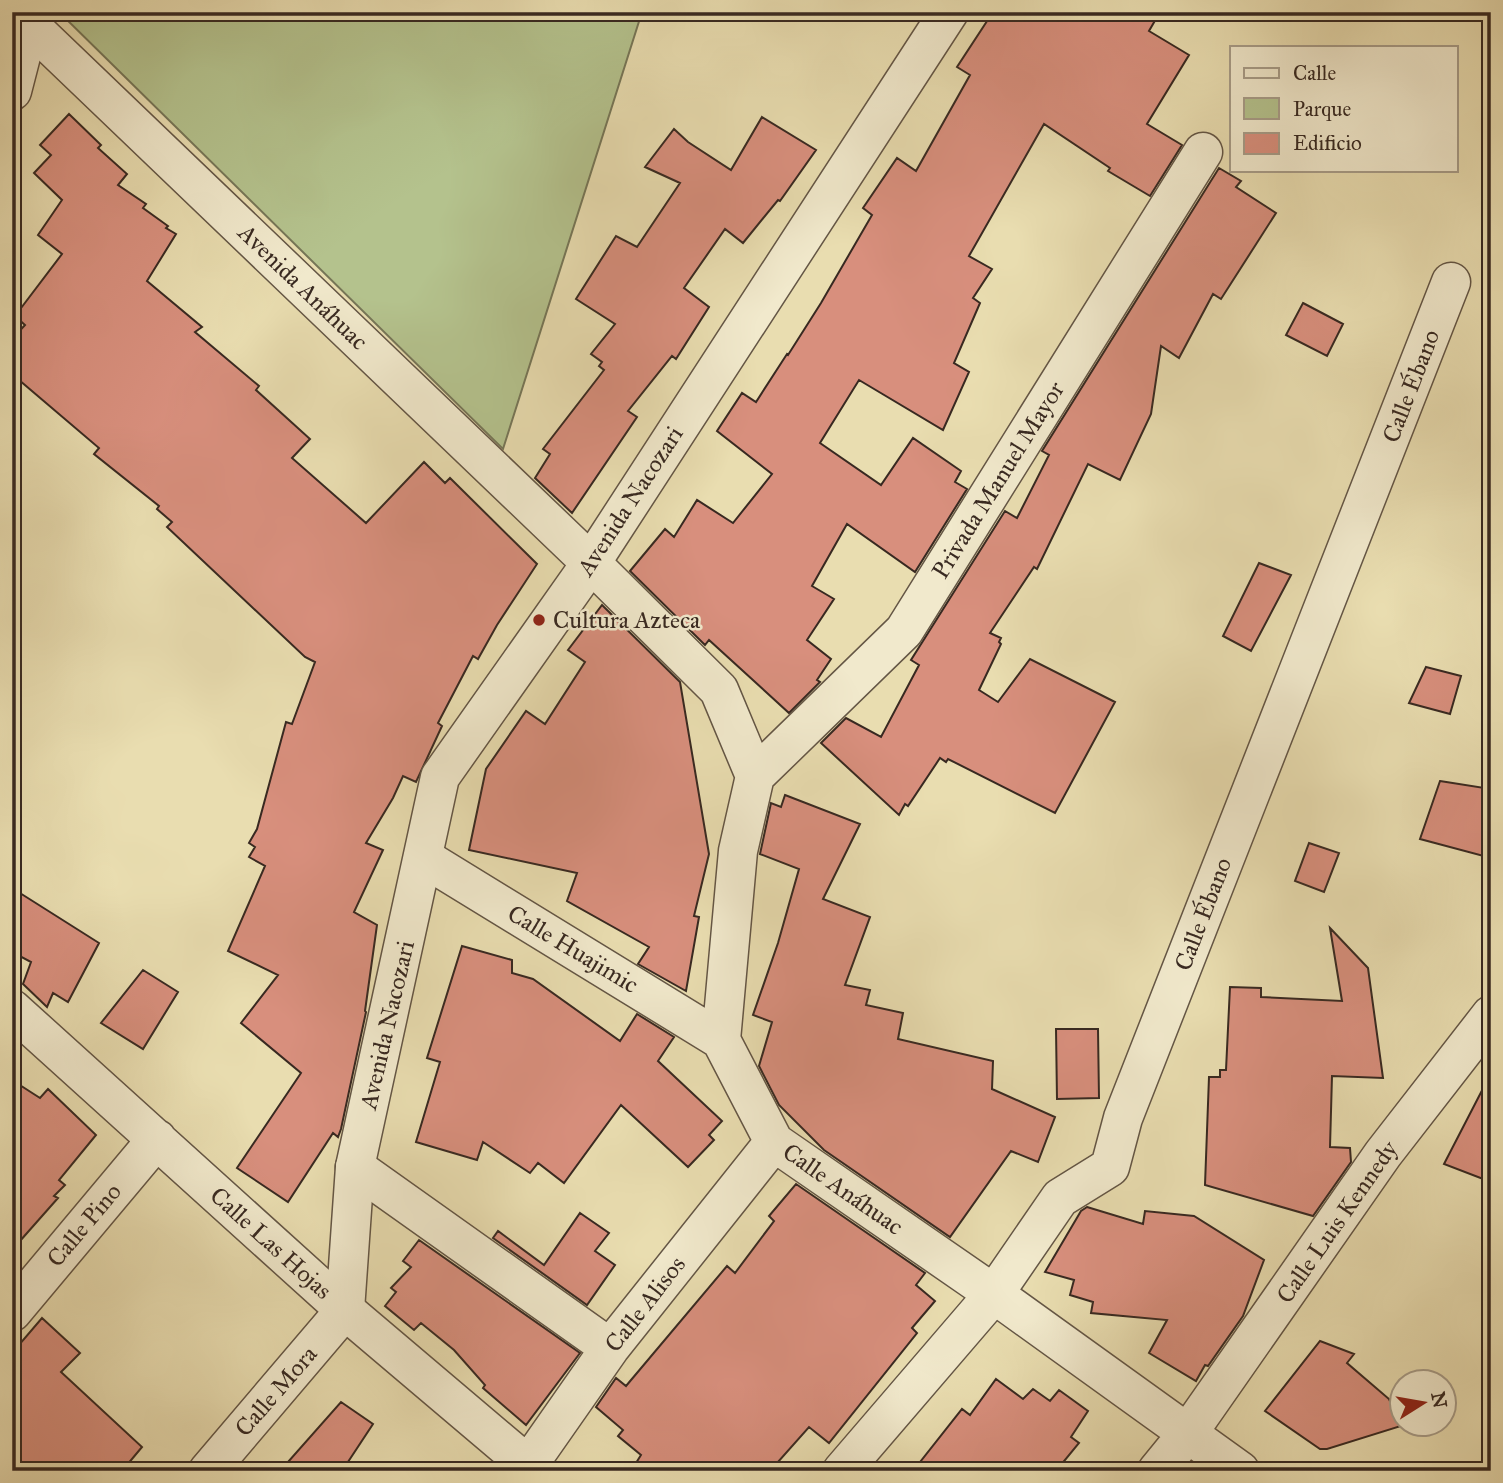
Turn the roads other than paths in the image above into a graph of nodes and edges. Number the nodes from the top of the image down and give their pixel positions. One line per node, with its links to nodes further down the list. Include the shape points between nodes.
1 (949, 12): 6 (street, Avenida Nacozari)
2 (22, 18): 3 (street); 6 (street, Avenida Anáhuac)
3 (12, 91)
4 (1203, 152): 7 (street, Privada Manuel Mayor, via 904,631)
5 (1451, 282): 15 (street, Calle Ébano, via 1123,1118 1110,1167 1060,1198)
6 (591, 563): 7 (street, via 719,690); 8 (street, Avenida Nacozari, via 440,777)
7 (755, 776): 11 (street, via 738,851)
8 (424, 859): 11 (street, Calle Huajimic); 14 (street, Avenida Nacozari)
9 (12, 1009): 12 (street, Calle Las Hojas)
10 (1491, 1015): 19 (street, Calle Luis Kennedy, via 1383,1154)
11 (721, 1040): 13 (street, Calle Anáhuac)
12 (157, 1139): 16 (street, Calle Las Hojas); 17 (street, Calle Pino)
13 (774, 1142): 15 (street, Calle Anáhuac); 18 (street, Calle Alisos)
14 (355, 1167): 16 (street, Avenida Nacozari); 18 (street)
15 (994, 1294): 19 (street, Calle Anáhuac); 22 (street, Calle Ébano)
16 (345, 1310): 20 (street, Calle Las Hojas); 21 (street, Calle Mora)
17 (12, 1311)
18 (610, 1348): 20 (street, Calle Alisos)
19 (1188, 1433): 23 (street, Calle Luis Kennedy); 24 (street, Calle Anáhuac)
20 (529, 1469)
21 (208, 1471)
22 (842, 1471)
23 (1157, 1471)
24 (1240, 1471)

